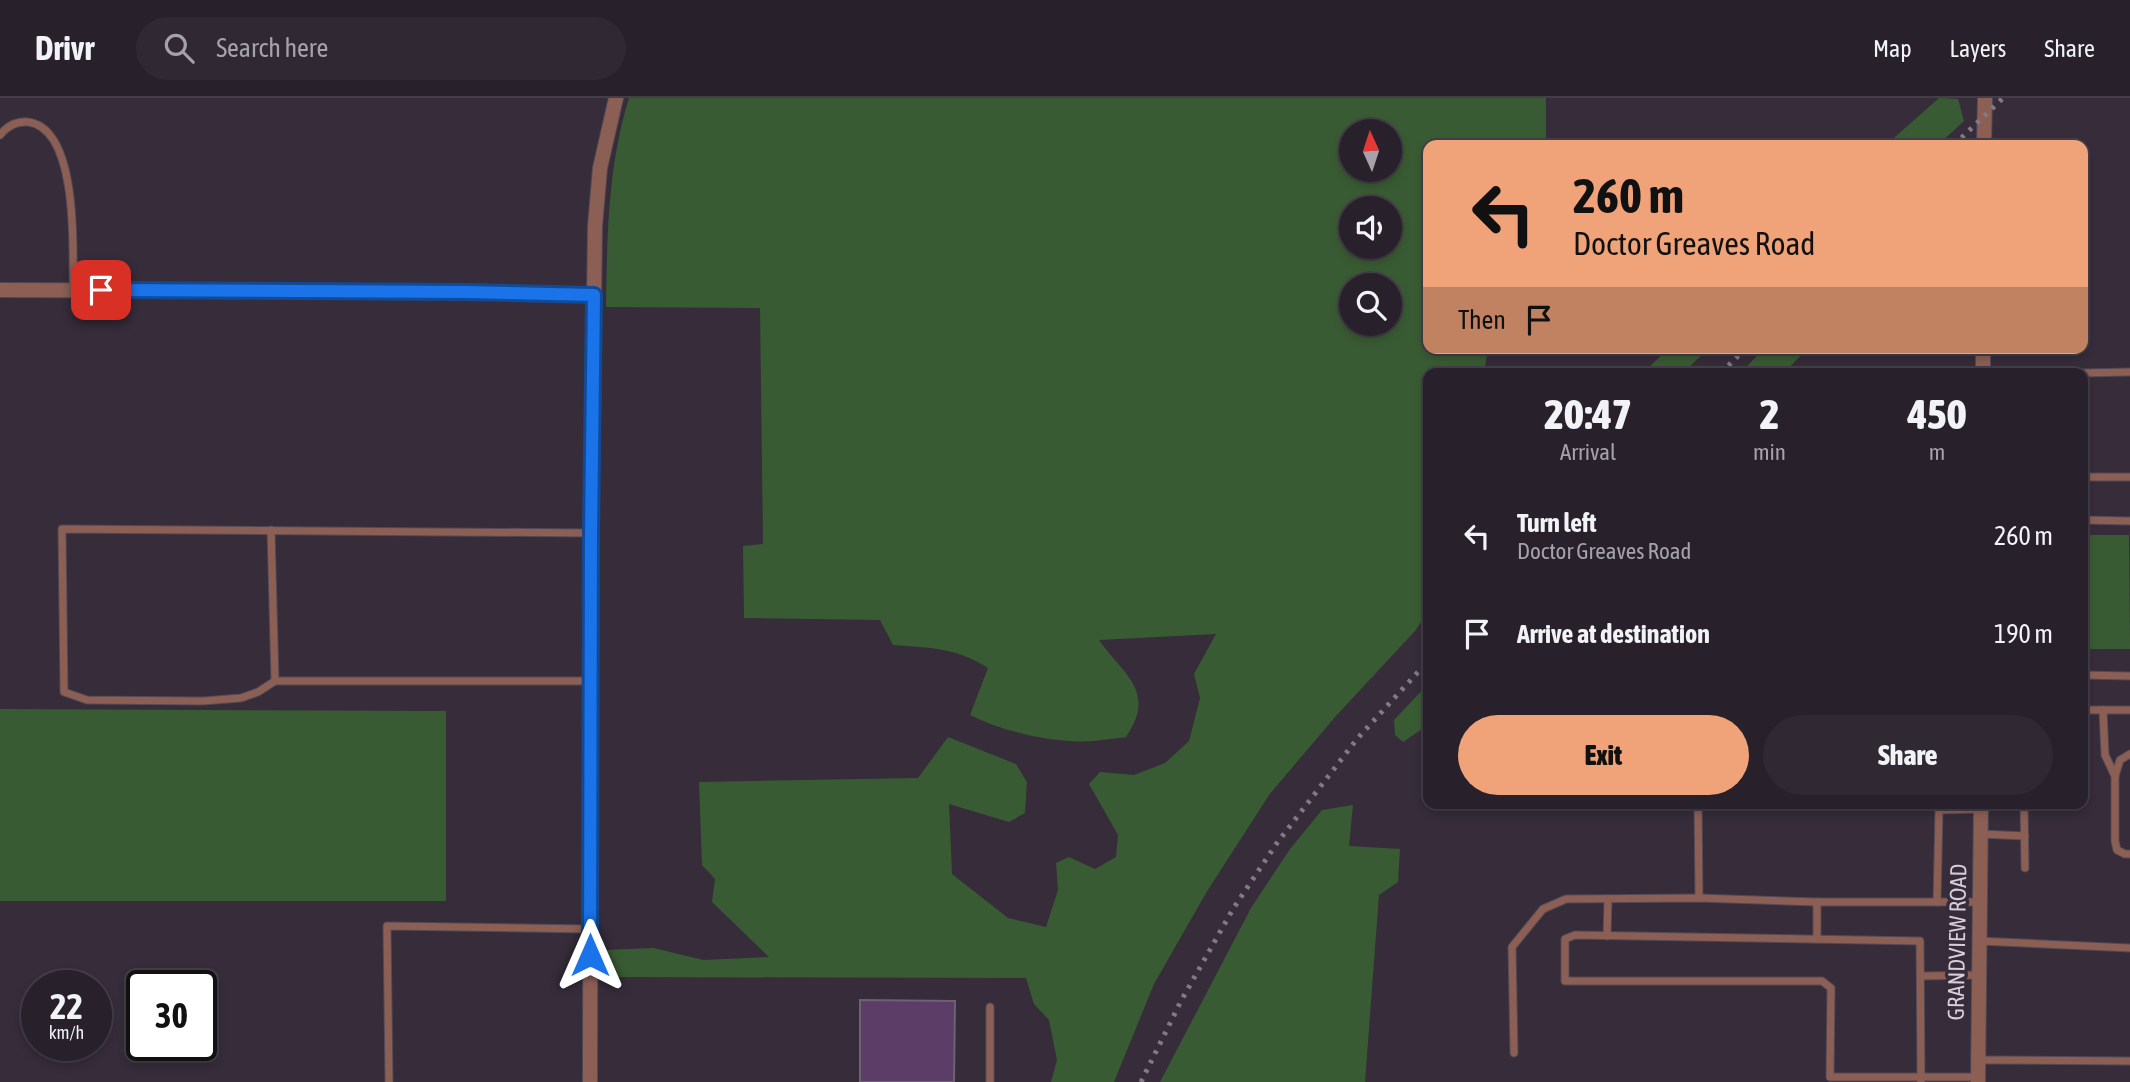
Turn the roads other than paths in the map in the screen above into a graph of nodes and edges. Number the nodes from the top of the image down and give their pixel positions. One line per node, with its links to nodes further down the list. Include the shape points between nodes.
1 (616, 98): 7 (street, via 600,168)
2 (1985, 98): 4 (street)
3 (0, 135): 6 (lane, via 11,124 23,121 45,128 54,140 71,194)
4 (1984, 140)
5 (0, 290): 6 (street)
6 (73, 290): 7 (street)
7 (594, 295): 15 (street)
8 (2130, 372): 9 (lane)
9 (2088, 373)
10 (2088, 477): 11 (lane)
11 (2130, 477)
12 (2088, 520): 13 (lane)
13 (2130, 521)
14 (271, 530): 15 (lane); 18 (lane); 18 (lane, via 62,529 64,692 87,700 203,701 241,698)
15 (591, 533): 19 (street)
16 (2088, 675): 17 (lane)
17 (2130, 676)
18 (275, 681): 19 (lane)
19 (590, 681): 38 (street)
20 (2088, 710): 21 (lane)
21 (2103, 710): 22 (lane); 24 (lane, via 2105,755)
22 (2130, 710)
23 (2130, 754): 24 (lane, via 2120,760)
24 (2115, 776): 31 (lane, via 2115,841 2117,850)
25 (1698, 809): 33 (lane)
26 (1939, 809): 37 (lane)
27 (1981, 809): 29 (street, GRANDVIEW ROAD)
28 (2024, 809): 30 (lane)
29 (1981, 834): 30 (lane); 35 (street, GRANDVIEW ROAD)
30 (2025, 836): 32 (lane)
31 (2130, 854)
32 (2025, 868)
33 (1699, 898): 34 (lane); 36 (lane)
34 (1608, 899): 39 (lane); 46 (lane, via 1566,899 1543,909 1513,947)
35 (1980, 901): 37 (lane); 41 (street, GRANDVIEW ROAD)
36 (1817, 902): 37 (lane); 40 (lane)
37 (1937, 902)
38 (589, 929): 51 (lane, via 387,926); 52 (street)
39 (1607, 936): 40 (lane); 49 (lane, via 1565,939 1565,981 1822,981 1832,988 1830,1077)
40 (1817, 939): 44 (lane, via 1920,941)
41 (1979, 941): 42 (lane); 43 (street, GRANDVIEW ROAD)
42 (2130, 948)
43 (1979, 975): 44 (lane); 47 (street, GRANDVIEW ROAD)
44 (1921, 976): 49 (lane)
45 (990, 1007): 53 (lane)
46 (1514, 1053)
47 (1979, 1060): 48 (lane); 50 (street, GRANDVIEW ROAD)
48 (2130, 1061)
49 (1921, 1079): 50 (lane)
50 (1978, 1079)
51 (389, 1082)
52 (590, 1082)
53 (990, 1082)

